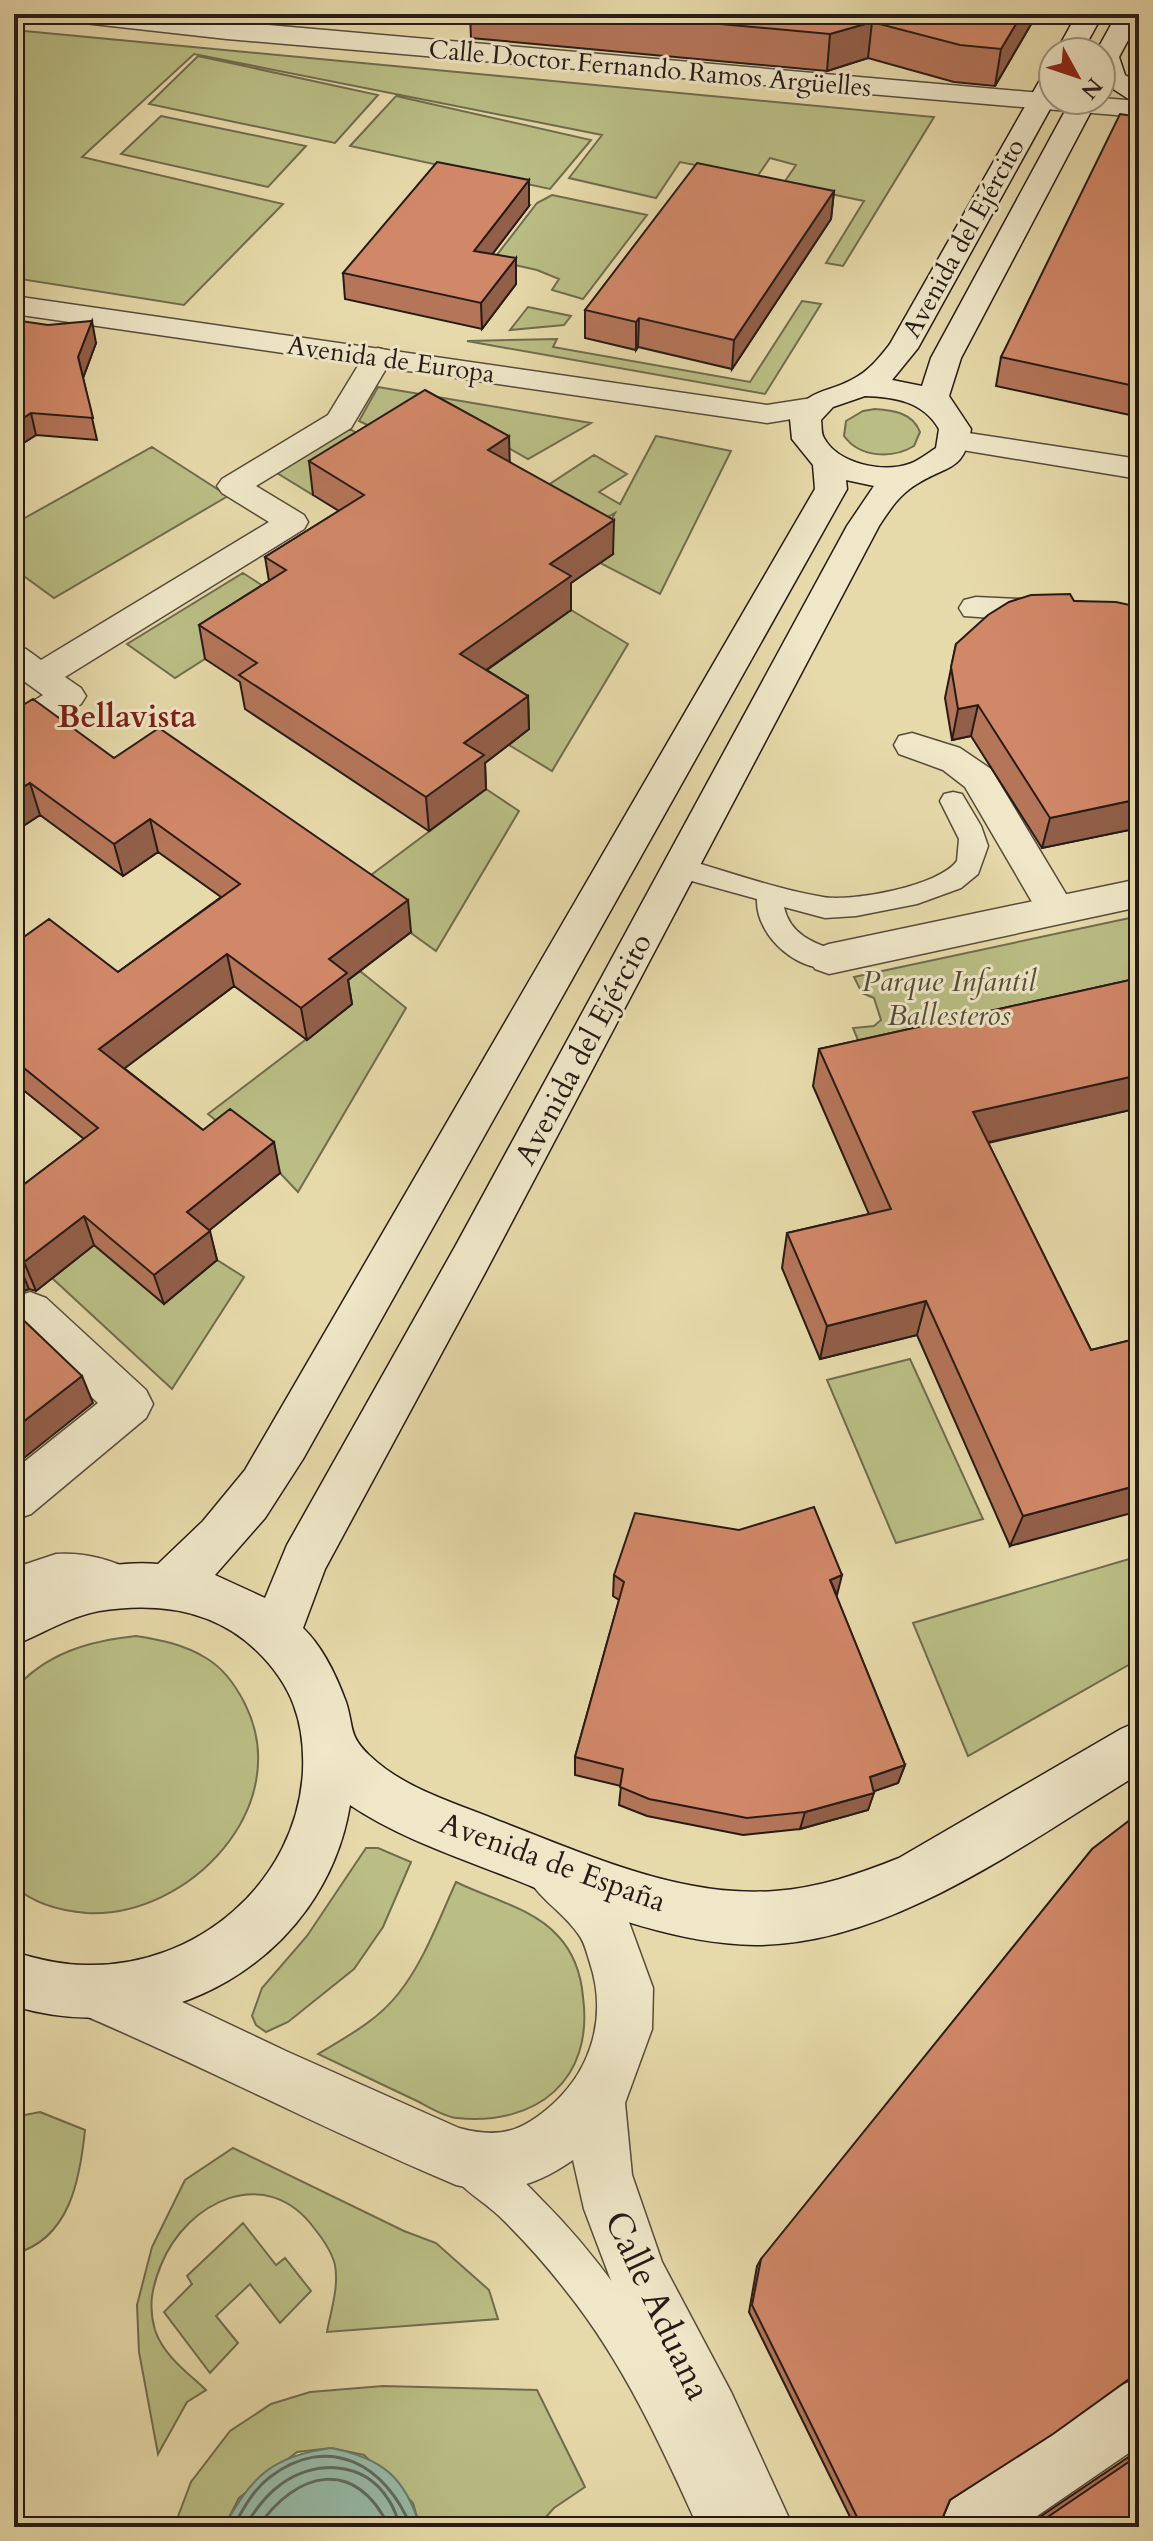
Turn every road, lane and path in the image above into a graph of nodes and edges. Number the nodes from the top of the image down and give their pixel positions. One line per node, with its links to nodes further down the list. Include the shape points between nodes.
1 (75, 14): 7 (main road, Calle Doctor Fernando Ramos Argüelles, via 413,36)
2 (1090, 14): 4 (main road)
3 (1130, 14): 5 (main road)
4 (1078, 36)
5 (1117, 38)
6 (1117, 81): 8 (main road)
7 (1037, 90)
8 (1139, 94)
9 (1117, 106): 11 (main road, Calle Doctor Fernando Ramos Argüelles)
10 (1037, 107): 15 (main road, Avenida del Ejército, via 903,348)
11 (1139, 109)
12 (1075, 116): 17 (main road, Avenida del Ejército, via 946,358 934,396)
13 (14, 305): 14 (main road, Avenida de Europa)
14 (378, 357): 18 (main road, Avenida de Europa); 25 (main road, via 340,421 233,486 292,522)
15 (862, 387): 16 (main road); 17 (main road, via 906,391)
16 (812, 407): 18 (main road, Avenida de Europa); 20 (main road, via 803,430)
17 (941, 408): 19 (main road, via 951,418)
18 (767, 414): 20 (main road, Avenida de Europa)
19 (955, 440): 21 (main road); 22 (main road, via 940,462)
20 (818, 453): 22 (main road, via 867,476); 36 (main road, Avenida del Ejército, via 831,489 280,1458 238,1521 206,1554)
21 (1139, 469)
22 (907, 476): 29 (main road, Avenida del Ejército, via 886,492 863,526)
23 (976, 608): 24 (main road, via 1083,613)
24 (1139, 627)
25 (27, 667): 26 (main road, via 68,696)
26 (14, 729)
27 (912, 745): 32 (main road, via 973,771)
28 (963, 800): 30 (lane, via 990,839 988,871 974,883 932,896 845,909)
29 (680, 868): 30 (lane); 39 (main road, Avenida del Ejército, via 304,1561)
30 (771, 893): 33 (lane, via 768,910 777,929 803,951)
31 (1139, 893): 32 (main road)
32 (1056, 909): 33 (main road)
33 (829, 959)
34 (19, 1310): 35 (main road, via 130,1404)
35 (14, 1499)
36 (147, 1584): 37 (lane, via 79,1567); 38 (main road, via 79,1592); 39 (main road, via 222,1599)
37 (14, 1585)
38 (14, 1622)
39 (276, 1634): 41 (main road, via 317,1693)
40 (1139, 1746): 42 (main road, Avenida de España, via 916,1878 819,1911 753,1918 689,1909 618,1892)
41 (330, 1750): 42 (main road, Avenida de España, via 364,1784 391,1801); 44 (main road, via 326,1804 313,1849 294,1887 266,1920 225,1953 178,1976 133,1990)
42 (547, 1865): 45 (main road, via 603,1922 626,1988 624,2029)
43 (20, 1986): 44 (main road)
44 (95, 1993): 46 (main road)
45 (596, 2099): 46 (main road, via 567,2130 516,2158 485,2163); 49 (main road, Calle Aduana, via 603,2175 639,2278)
46 (456, 2156): 48 (lane, Calle Aduana, via 491,2179 568,2256 675,2428)
47 (1139, 2409): 50 (main road)
48 (722, 2527)
49 (762, 2527)
50 (965, 2527)

